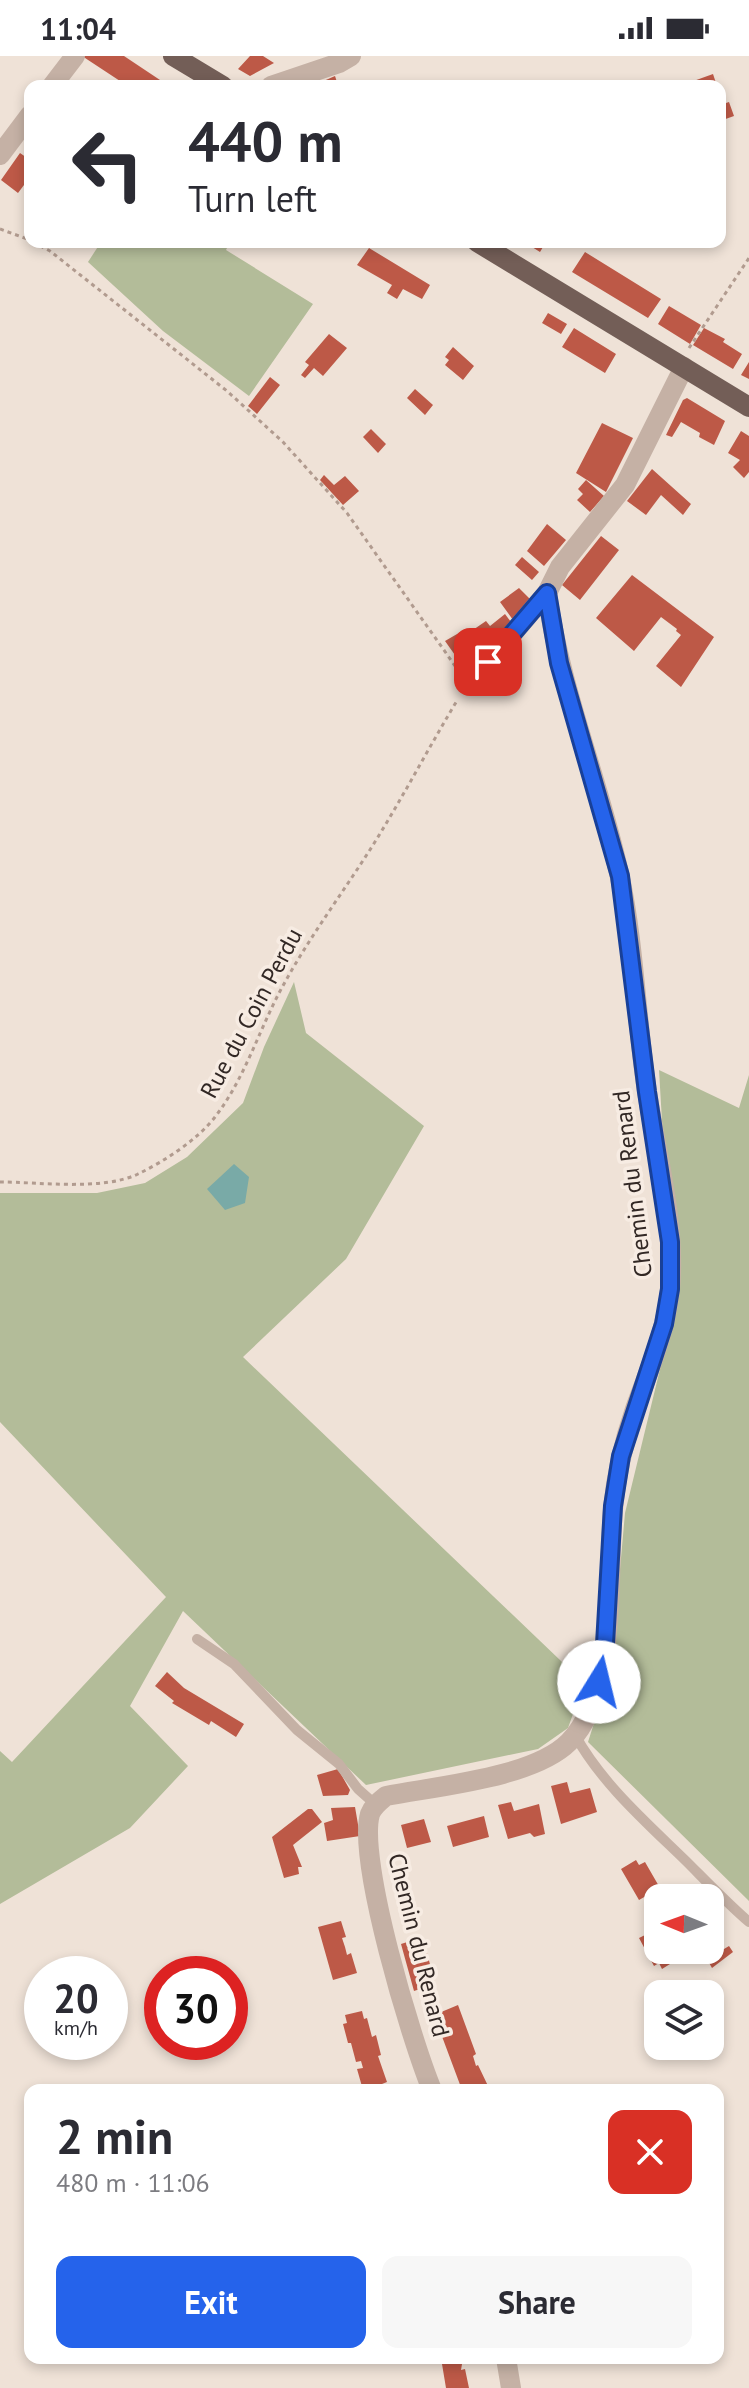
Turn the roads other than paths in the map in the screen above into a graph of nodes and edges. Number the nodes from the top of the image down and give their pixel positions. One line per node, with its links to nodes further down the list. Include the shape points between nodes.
1 (75, 56): 4 (street)
2 (173, 56): 5 (main road)
3 (351, 56): 6 (street)
4 (57, 80)
5 (213, 80)
6 (289, 80)
7 (24, 123): 8 (street)
8 (0, 155)
9 (487, 248): 10 (main road)
10 (682, 366): 11 (main road); 12 (street, via 625,485 560,567)
11 (749, 407)
12 (547, 593): 13 (street); 15 (street, Chemin du Renard, via 559,663 620,876 670,1242 664,1324 621,1456 599,1682)
13 (469, 685)
14 (197, 1639): 16 (lane, via 234,1664)
15 (575, 1735): 16 (street, Chemin du Renard, via 531,1767 386,1796); 17 (lane, via 608,1782)
16 (376, 1805): 18 (street, Chemin du Renard, via 368,1835 370,1865 410,2029)
17 (749, 1922)
18 (430, 2084)
19 (507, 2364): 20 (street)
20 (511, 2388)

